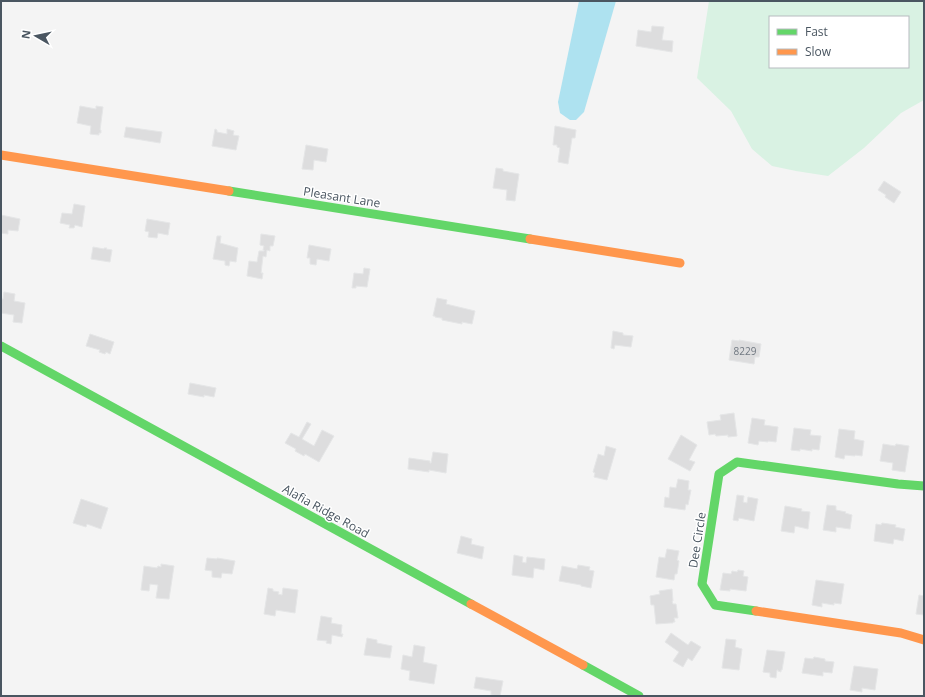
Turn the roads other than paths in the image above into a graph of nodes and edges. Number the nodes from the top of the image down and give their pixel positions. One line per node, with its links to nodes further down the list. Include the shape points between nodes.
1 (1, 155): 2 (street, Pleasant Lane)
2 (680, 263)
3 (1, 346): 6 (street, Alafia Ridge Road)
4 (924, 486): 5 (street, Dee Circle, via 737,462 719,474 702,584 715,605 901,633)
5 (924, 640)
6 (639, 696)

